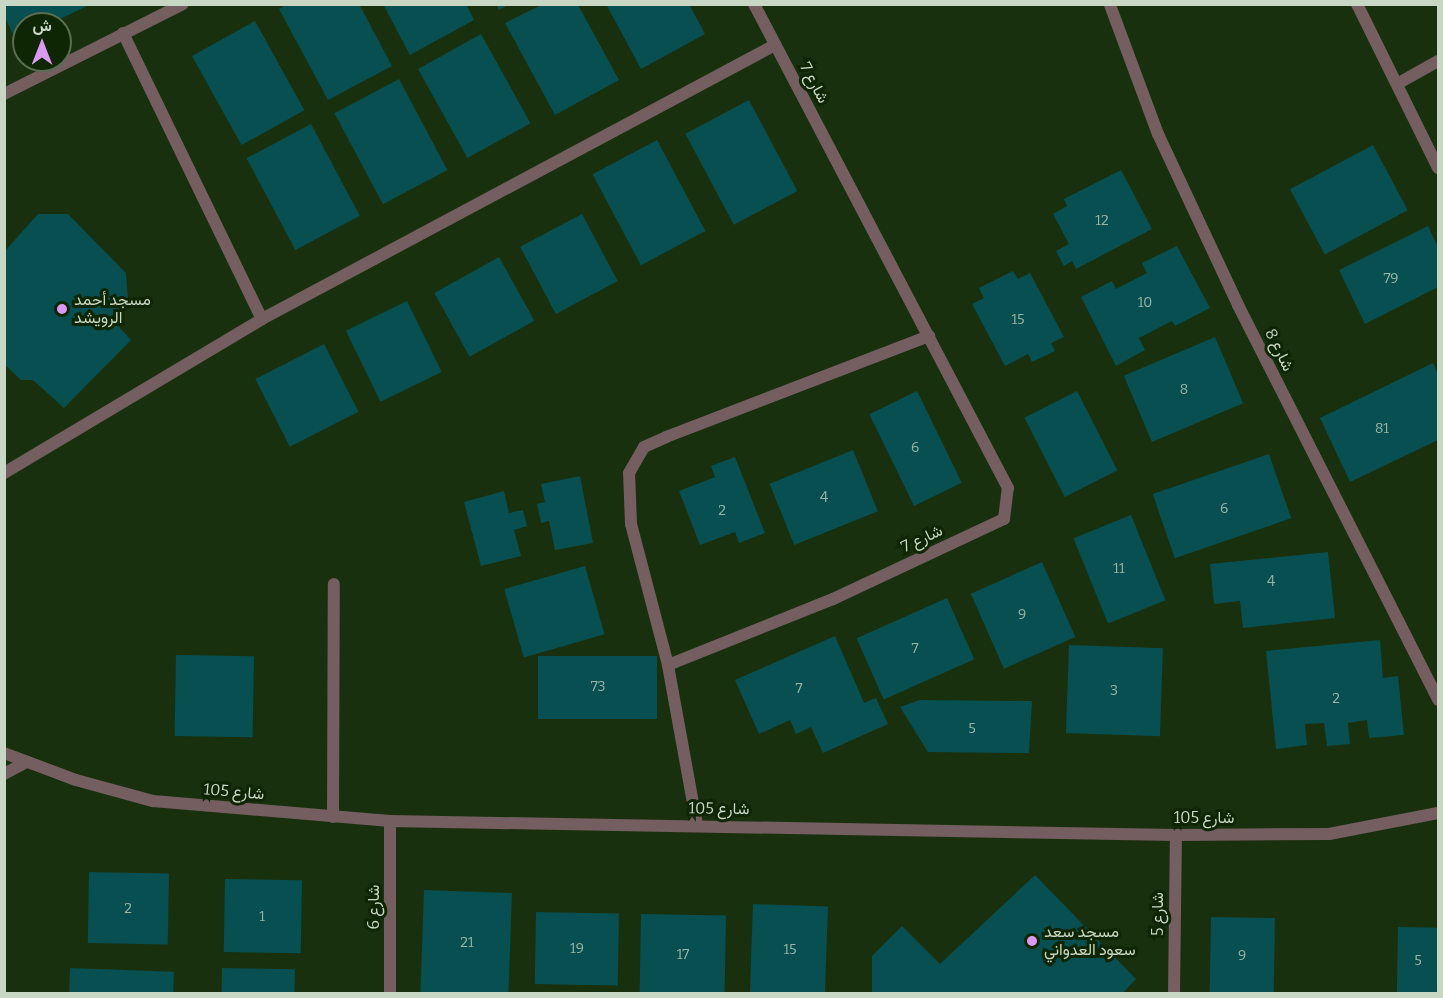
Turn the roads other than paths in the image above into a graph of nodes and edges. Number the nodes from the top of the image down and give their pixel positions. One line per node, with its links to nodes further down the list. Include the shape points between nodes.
1 (183, 4): 5 (street)
2 (754, 4): 6 (street, شارع 7)
3 (1357, 4): 8 (street)
4 (1110, 5): 16 (street, شارع 8, via 1158,134 1238,305)
5 (123, 33): 9 (street); 11 (street)
6 (775, 45): 11 (street); 12 (street, شارع 7)
7 (1438, 62): 8 (street)
8 (1397, 84): 10 (street)
9 (4, 94)
10 (1438, 168)
11 (262, 319): 13 (street)
12 (929, 336): 15 (street, via 644,447 629,473 631,524); 15 (street, شارع 7, via 1008,488 1004,519 833,599)
13 (4, 473)
14 (334, 584): 21 (street)
15 (668, 665): 23 (street)
16 (1438, 700)
17 (4, 753): 18 (street, شارع 105)
18 (27, 762): 19 (street); 21 (street, شارع 105, via 153,801)
19 (4, 774)
20 (1438, 813): 24 (street, شارع 105, via 1329,834)
21 (333, 817): 22 (street, شارع 105)
22 (390, 821): 23 (street, شارع 105); 25 (street, شارع 6)
23 (698, 825): 24 (street, شارع 105)
24 (1176, 835): 26 (street, شارع 5)
25 (390, 993)
26 (1174, 993)

